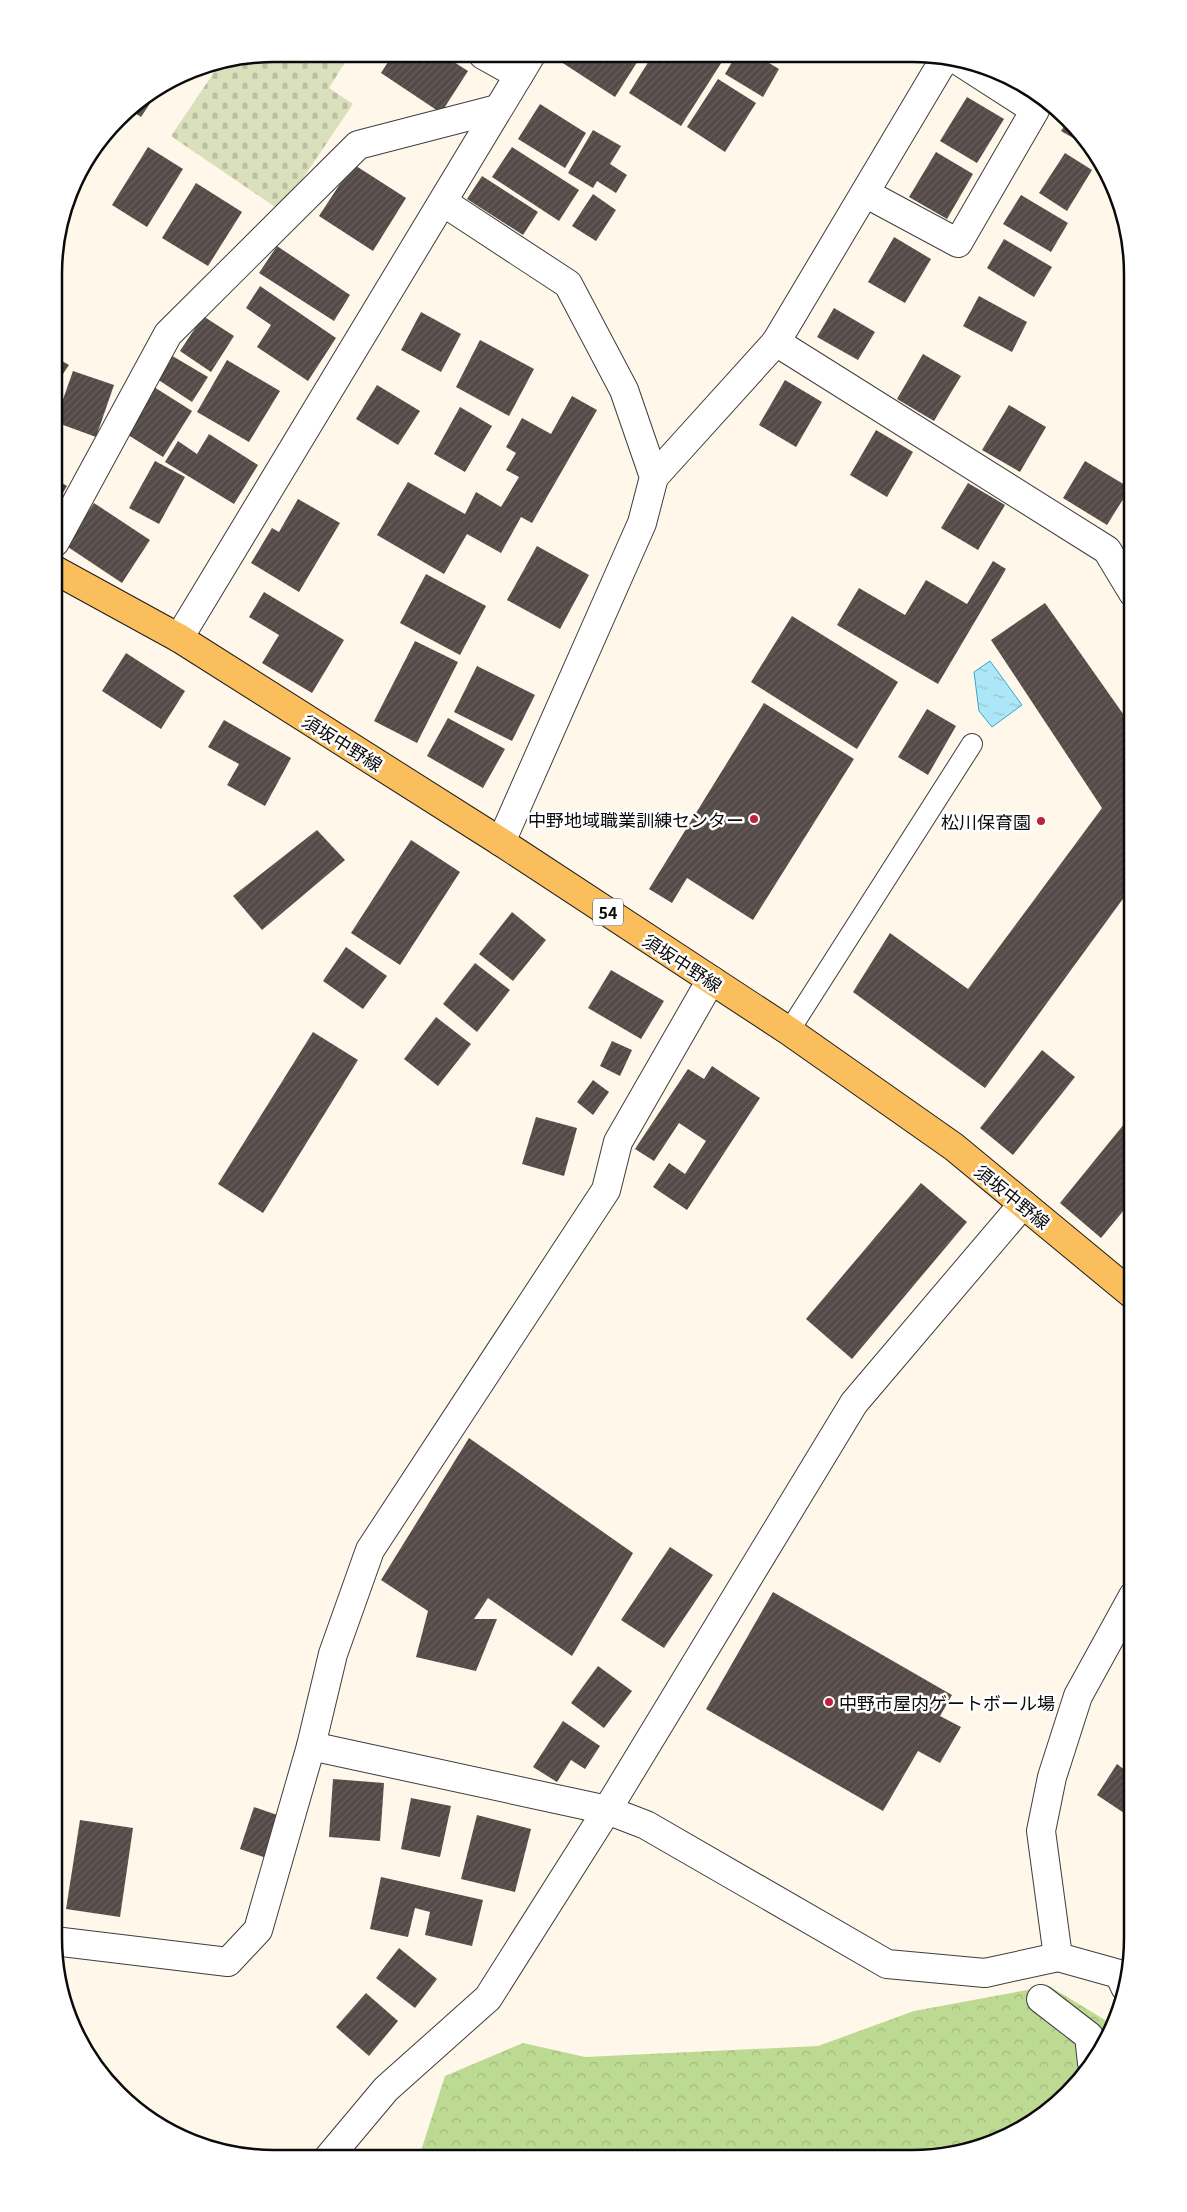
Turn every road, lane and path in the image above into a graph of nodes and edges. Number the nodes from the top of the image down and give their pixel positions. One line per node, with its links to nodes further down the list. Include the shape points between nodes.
1 (512, 62): 3 (street)
2 (941, 64): 6 (street)
3 (525, 65): 5 (street)
4 (978, 73): 6 (street, via 1035,110 958,243)
5 (497, 109): 7 (street); 10 (street, via 358,145 168,334)
6 (865, 193): 8 (street)
7 (443, 202): 9 (street, via 568,284 624,390); 13 (street)
8 (776, 342): 9 (street); 12 (street, via 1107,550)
9 (654, 477): 15 (street, via 642,523)
10 (62, 529)
11 (62, 574): 13 (main road, 須坂中野線 / 54)
12 (1125, 580)
13 (179, 638): 15 (main road, 須坂中野線 / 54)
14 (972, 744): 17 (lane)
15 (501, 842): 16 (main road, 須坂中野線 / 54)
16 (712, 980): 17 (main road, 須坂中野線 / 54); 21 (street, via 618,1142 606,1190 370,1550 333,1654)
17 (789, 1031): 18 (main road, 須坂中野線 / 54, via 954,1147)
18 (1024, 1204): 19 (main road, 須坂中野線 / 54); 22 (street, via 854,1403)
19 (1125, 1288)
20 (1125, 1611): 24 (street, via 1078,1696 1052,1777 1041,1831)
21 (311, 1746): 22 (street); 23 (street, via 258,1930 228,1962)
22 (607, 1810): 24 (street, via 646,1825 887,1964 985,1972); 28 (street, via 488,1998 386,2090)
23 (62, 1942)
24 (1058, 1957): 25 (street, via 1119,1974)
25 (1120, 1977)
26 (1041, 1999): 27 (street, via 1089,2036)
27 (1091, 2052)
28 (334, 2150)

